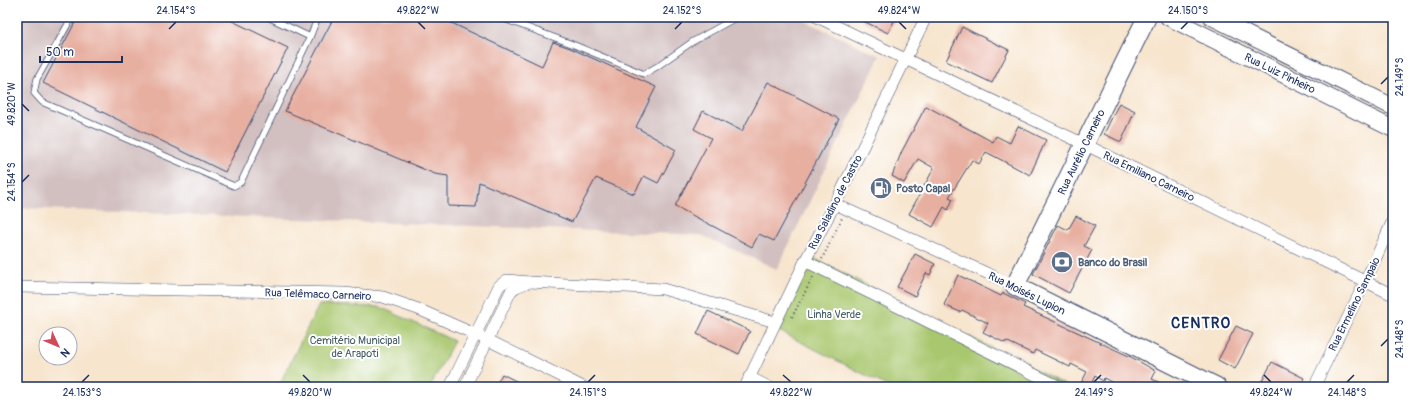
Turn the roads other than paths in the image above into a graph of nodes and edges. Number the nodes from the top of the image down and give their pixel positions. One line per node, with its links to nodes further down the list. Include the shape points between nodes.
1 (72, 17): 11 (lane, via 37,79 34,93 42,102 234,186 241,182)
2 (268, 17): 11 (lane)
3 (318, 17): 11 (lane)
4 (498, 17): 5 (lane, via 644,74 692,42)
5 (737, 17)
6 (817, 17): 12 (street, Rua Emiliano Carneiro)
7 (926, 17): 12 (street, Rua Saladino de Castro)
8 (1147, 17): 15 (main road, Rua Aurélio Carneiro)
9 (1168, 17): 14 (street, Rua Luiz Pinheiro)
10 (1212, 17): 13 (street, Rua Luiz Pinheiro)
11 (310, 37)
12 (905, 59): 15 (street, Rua Emiliano Carneiro); 16 (street, Rua Saladino de Castro)
13 (1393, 107)
14 (1393, 129)
15 (1084, 144): 20 (street, Rua Emiliano Carneiro); 21 (main road, Rua Aurélio Carneiro)
16 (835, 204): 18 (street, Rua Saladino de Castro); 21 (street, Rua Moisés Lupion)
17 (1393, 220): 20 (street, Rua Ermelino Sampaio)
18 (805, 261): 24 (street, Rua Saladino de Castro); 32 (street)
19 (530, 282): 24 (street, via 663,288); 25 (street, via 507,280 499,286); 26 (street, via 511,291)
20 (1365, 282): 23 (street, Rua Emiliano Carneiro); 34 (street, Rua Ermelino Sampaio)
21 (1015, 286): 33 (main road, Rua Moisés Lupion)
22 (17, 287): 25 (street, Rua Telêmaco Carneiro, via 344,293 383,297 418,308)
23 (1393, 295)
24 (775, 322): 27 (street, Rua Saladino de Castro)
25 (475, 334): 26 (street, Rua Telêmaco Carneiro); 28 (street)
26 (488, 340): 29 (street); 30 (street, Rua Telêmaco Carneiro)
27 (747, 382): 31 (street)
28 (450, 387)
29 (465, 387)
30 (584, 387)
31 (768, 387)
32 (1060, 387)
33 (1217, 387)
34 (1314, 387)

